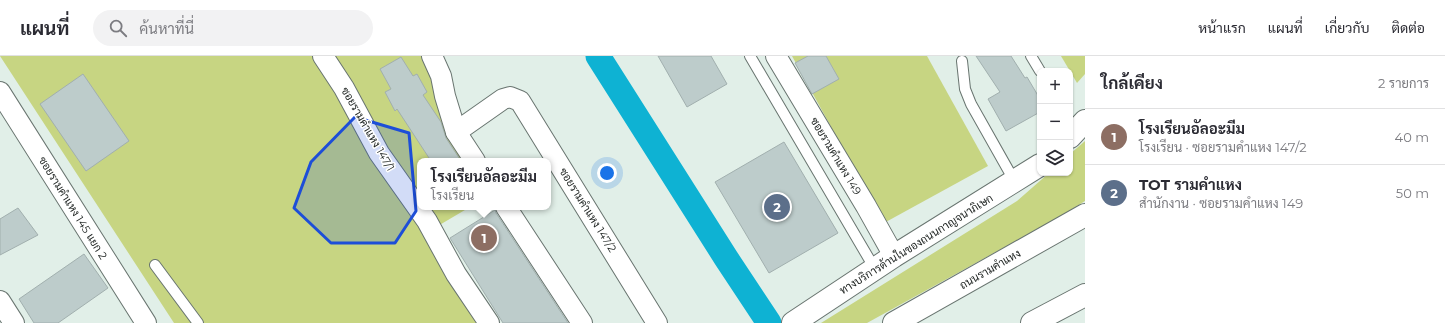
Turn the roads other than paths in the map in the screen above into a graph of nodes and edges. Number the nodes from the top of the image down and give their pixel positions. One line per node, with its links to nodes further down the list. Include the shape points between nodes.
1 (323, 56): 13 (street, ซอยรามคำแหง 147/1, via 380,153)
2 (432, 56): 9 (street, via 441,76)
3 (750, 56): 19 (lane)
4 (776, 56): 17 (street, ซอยรามคำแหง 149)
5 (1031, 56): 7 (lane)
6 (962, 61): 12 (lane, via 965,89 971,104)
7 (1038, 68)
8 (0, 92): 23 (street, ซอยรามคำแหง 145 แยก 2)
9 (456, 132): 10 (street); 27 (street, ซอยรามคำแหง 147/2, via 503,98 510,97 520,101)
10 (473, 158)
11 (1037, 167): 12 (main road, ทางบริการด้านในของถนนกาญจนาภิเษก)
12 (1015, 182): 17 (main road, ทางบริการด้านในของถนนกาญจนาภิเษก)
13 (417, 207)
14 (419, 210): 25 (street, ซอยรามคำแหง 147/1, via 456,274)
15 (508, 210): 26 (street)
16 (1085, 215): 29 (main road, ถนนรามคำแหง)
17 (894, 256): 19 (main road, ทางบริการด้านในของถนนกาญจนาภิเษก)
18 (155, 265): 24 (lane)
19 (875, 269): 28 (main road, ทางบริการด้านในของถนนกาญจนาภิเษก)
20 (1085, 295): 30 (main road)
21 (0, 301): 22 (street)
22 (14, 323)
23 (146, 323)
24 (198, 323)
25 (489, 323)
26 (582, 323)
27 (657, 323)
28 (793, 323)
29 (894, 323)
30 (1032, 323)

